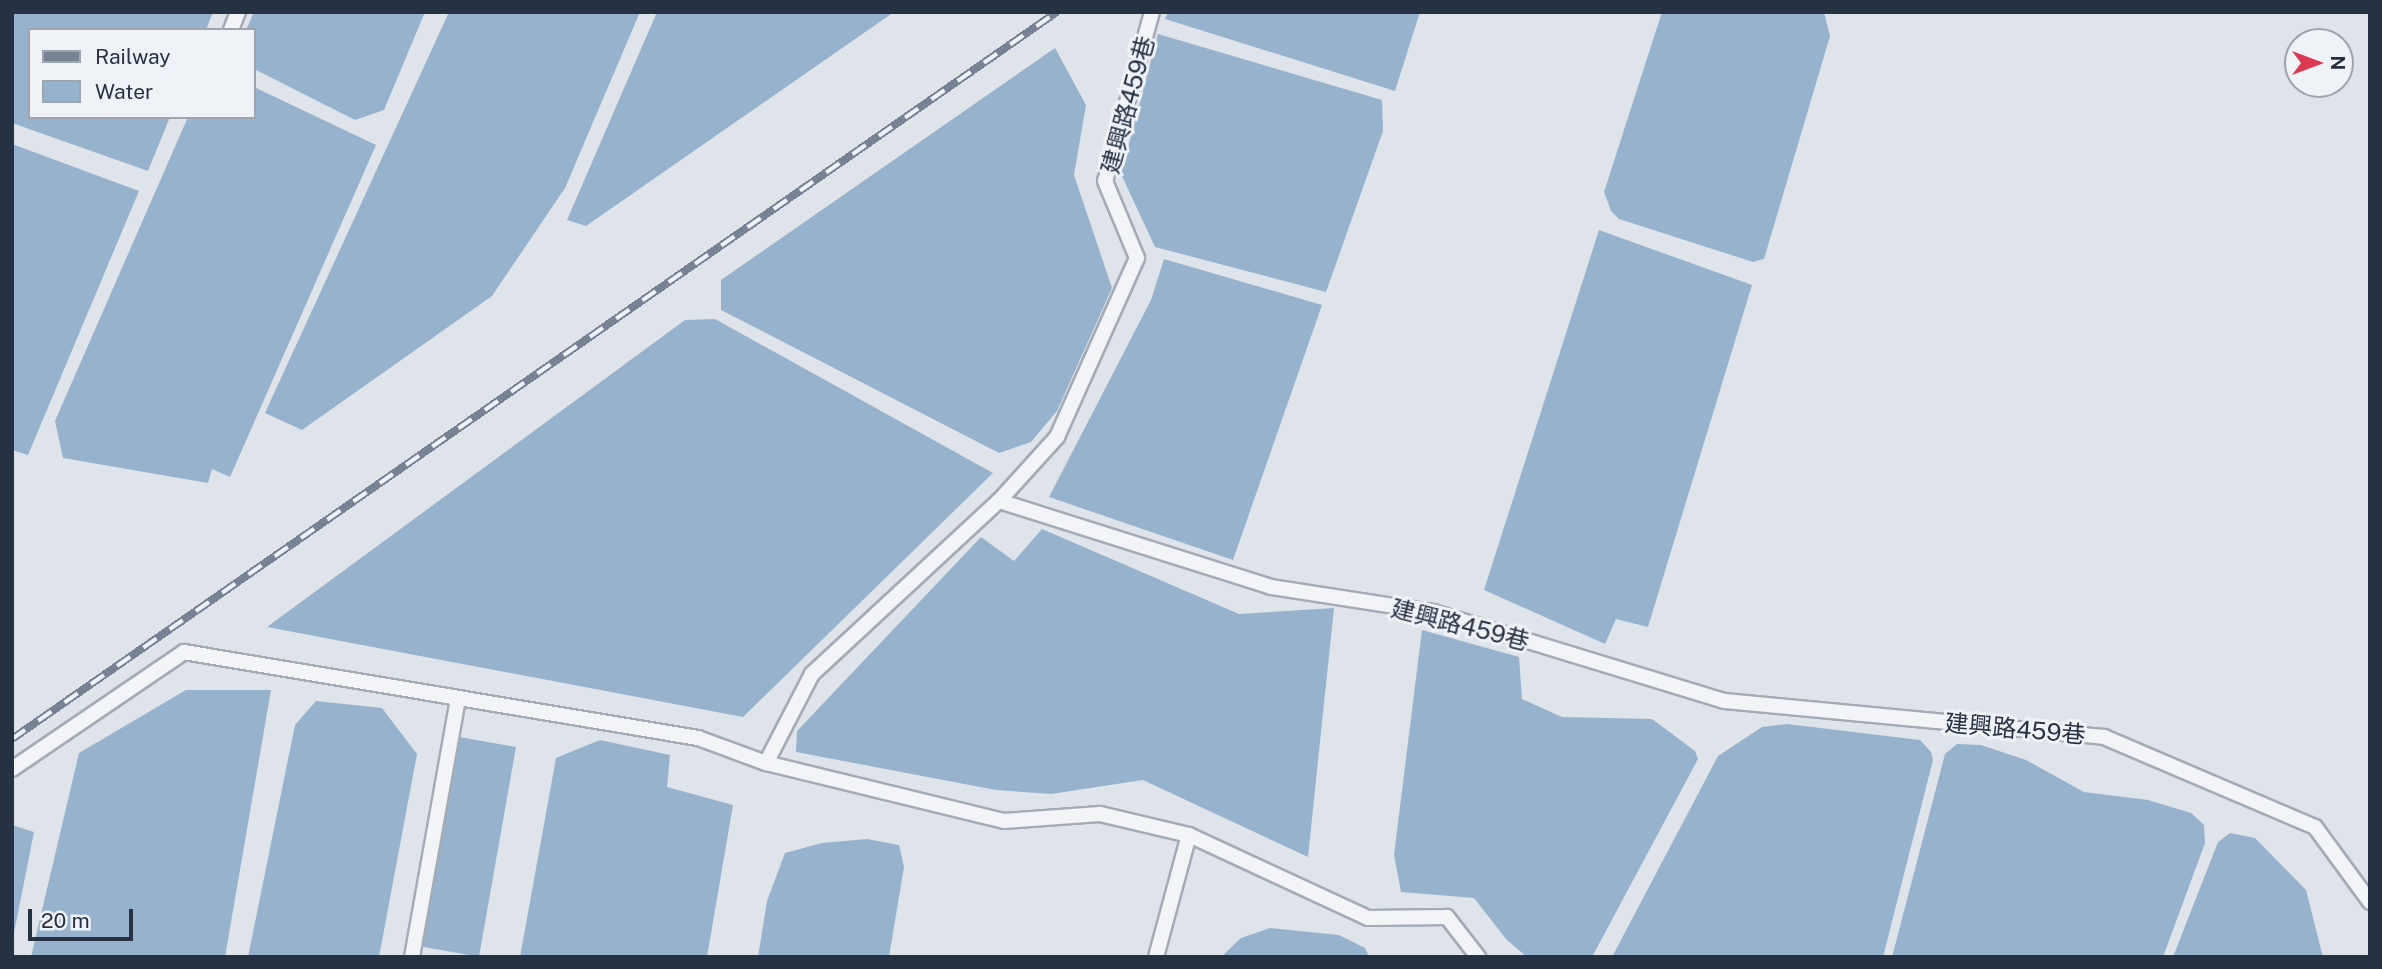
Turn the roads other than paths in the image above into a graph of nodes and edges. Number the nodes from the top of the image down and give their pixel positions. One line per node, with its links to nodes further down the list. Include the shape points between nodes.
1 (1152, 12): 2 (lane, 建興路459巷, via 1105,181 1138,258 1057,437)
2 (999, 501): 4 (lane, via 812,674); 7 (lane, 建興路459巷, via 1270,587 1433,612 1724,701 2105,737 2315,827)
3 (458, 698): 4 (lane, via 698,738); 5 (lane, via 184,652); 8 (lane)
4 (766, 763): 6 (lane, via 1004,821 1100,814)
5 (12, 769)
6 (1189, 835): 9 (lane); 10 (lane, via 1368,918 1447,916)
7 (2370, 902)
8 (412, 957)
9 (1156, 957)
10 (1478, 957)

